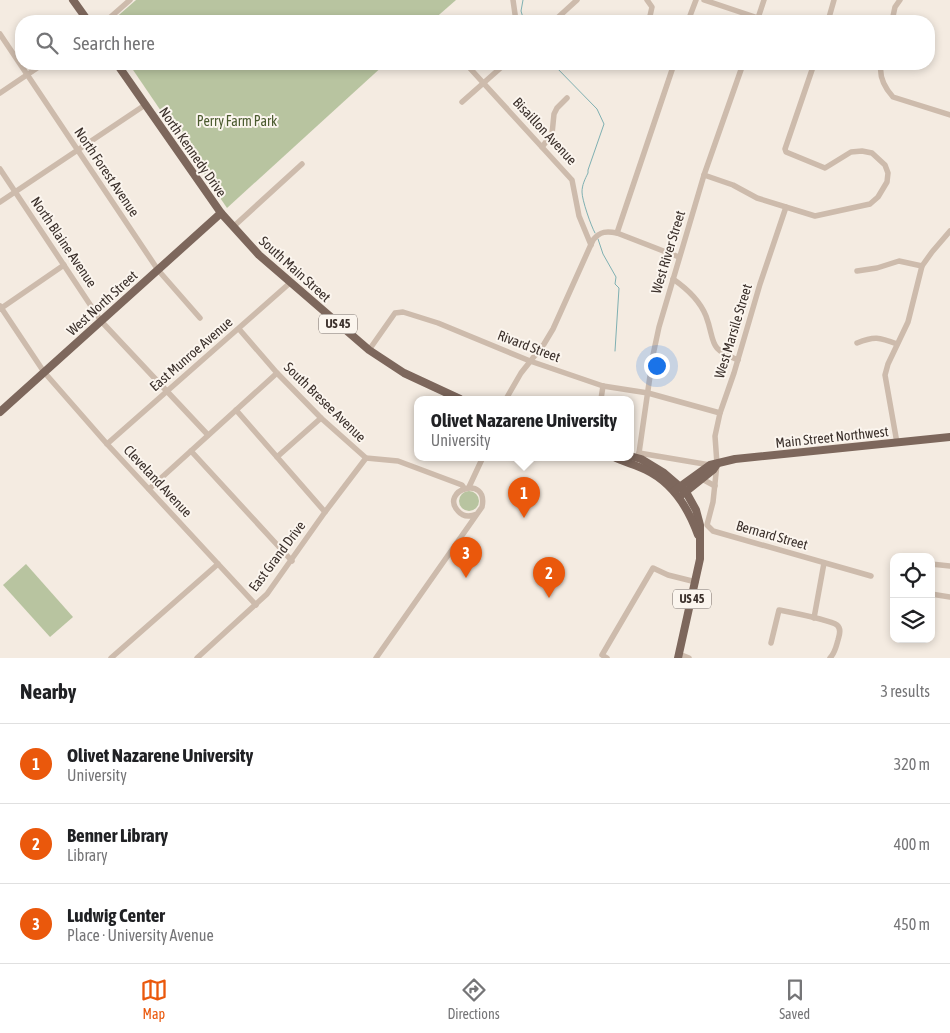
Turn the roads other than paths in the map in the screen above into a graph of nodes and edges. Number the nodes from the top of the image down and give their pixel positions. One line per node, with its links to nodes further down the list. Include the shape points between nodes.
1 (73, 0): 11 (main road)
2 (130, 0): 12 (street)
3 (513, 0): 13 (street)
4 (578, 0): 14 (street)
5 (647, 0): 15 (street, via 652,7)
6 (696, 0): 16 (street)
7 (704, 0): 17 (street)
8 (764, 0): 18 (street)
9 (834, 0): 19 (street)
10 (900, 0): 20 (street)
11 (84, 15)
12 (113, 15)
13 (515, 15)
14 (561, 15)
15 (650, 15)
16 (690, 15)
17 (744, 15)
18 (760, 15)
19 (830, 15)
20 (893, 15)
21 (0, 34): 22 (street, North Forest Avenue)
22 (15, 56)
23 (24, 70): 32 (street, North Forest Avenue)
24 (33, 70): 32 (street)
25 (121, 70): 37 (main road, US 45)
26 (471, 70): 33 (street, Bisaillon Avenue)
27 (498, 70): 33 (street)
28 (672, 70): 50 (street)
29 (741, 70): 43 (street, West River Street)
30 (812, 70): 46 (street, via 786,152 828,168 851,152 862,151 872,154 885,165 887,182 878,197 859,207 814,216)
31 (881, 70): 38 (street, via 881,77 893,97)
32 (27, 74): 34 (street); 40 (street, North Forest Avenue)
33 (483, 83): 36 (street); 39 (street, Bisaillon Avenue)
34 (0, 93)
35 (567, 98): 39 (street, via 557,108 552,134)
36 (462, 102)
37 (145, 105): 40 (street); 47 (main road, North Kennedy Drive / US 45)
38 (950, 116)
39 (542, 147): 51 (street, Bisaillon Avenue, via 572,180 579,216)
40 (78, 150): 44 (street); 55 (street, North Forest Avenue)
41 (302, 164): 48 (street)
42 (0, 169): 44 (street, North Blaine Avenue)
43 (704, 175): 46 (street); 52 (street, West River Street)
44 (15, 192): 45 (street); 53 (street, North Blaine Avenue)
45 (0, 202)
46 (786, 207): 66 (street, West Marsile Street)
47 (221, 213): 48 (main road, South Main Street / US 45); 55 (main road, West North Street)
48 (233, 227): 58 (main road, South Main Street / US 45)
49 (950, 231): 54 (street)
50 (617, 233): 51 (street, via 607,231 598,234); 52 (street)
51 (592, 243): 67 (street, via 553,330)
52 (679, 257): 57 (street, West River Street)
53 (64, 266): 59 (street); 61 (street, North Blaine Avenue)
54 (922, 266): 56 (street, via 899,261); 64 (street, via 908,322)
55 (158, 270): 60 (street, North Forest Avenue); 61 (main road, West North Street)
56 (857, 271)
57 (673, 279): 66 (street, via 699,304 721,354); 72 (street, West River Street, via 653,355)
58 (291, 282): 62 (street, East Munroe Avenue); 65 (main road, South Main Street / US 45)
59 (0, 308): 68 (street, Cleveland Avenue)
60 (200, 318)
61 (101, 321): 68 (main road, West North Street); 71 (street, North Blaine Avenue)
62 (239, 329): 69 (street, South Bresee Avenue); 71 (street, East Munroe Avenue)
63 (857, 344): 64 (street, via 880,337)
64 (897, 344): 82 (street, via 886,375)
65 (368, 350): 67 (street, Rivard Street, via 395,313 403,312); 73 (main road, South Main Street / US 45, via 404,373)
66 (738, 360): 78 (street, West Marsile Street)
67 (530, 361): 70 (street, Rivard Street); 74 (street)
68 (44, 372): 77 (main road, West North Street); 83 (street, Cleveland Avenue)
69 (277, 373): 76 (street); 79 (street, South Bresee Avenue)
70 (603, 386): 72 (street, Rivard Street); 75 (street)
71 (167, 391): 80 (street, North Blaine Avenue); 83 (street, East Munroe Avenue)
72 (648, 393): 78 (street, Rivard Street); 85 (street, West River Street)
73 (454, 396)
74 (508, 396)
75 (601, 396)
76 (236, 410): 80 (street); 86 (street)
77 (0, 412)
78 (720, 413): 90 (street, West Marsile Street)
79 (321, 418): 86 (street); 87 (street, South Bresee Avenue)
80 (208, 435): 84 (street)
81 (950, 437): 82 (main road, Main Street Northwest)
82 (898, 442): 90 (main road, Main Street Northwest)
83 (107, 444): 94 (street, Cleveland Avenue)
84 (191, 451): 94 (street); 98 (street)
85 (635, 456): 90 (street); 95 (main road, US 45, via 664,473)
86 (277, 457): 96 (street)
87 (366, 458): 93 (street, South Bresee Avenue, via 398,461); 96 (street, East Grand Drive)
88 (480, 461): 93 (street)
89 (623, 461): 95 (main road, US 45, via 656,475)
90 (714, 464): 91 (main road); 92 (street, Bernard Street); 95 (main road, Main Street Northwest)
91 (702, 479): 92 (street); 95 (main road)
92 (715, 486): 99 (street, Bernard Street, via 714,502 707,521 713,531)
93 (467, 488): 97 (street, via 478,490 483,498); 97 (street, via 457,494 456,508 463,515)
94 (148, 489): 100 (street, Cleveland Avenue)
95 (680, 492): 104 (main road, US 45, via 696,510 700,525)
96 (325, 512): 98 (street, East Grand Drive)
97 (477, 514): 114 (street)
98 (292, 561): 107 (street, East Grand Drive)
99 (824, 563): 103 (street, Bernard Street); 108 (street)
100 (218, 564): 107 (street, Cleveland Avenue); 112 (street)
101 (935, 564): 102 (street)
102 (950, 566)
103 (871, 576)
104 (696, 582): 110 (main road, US 45); 115 (street, via 652,568 602,656)
105 (935, 595): 106 (street)
106 (950, 597)
107 (256, 605): 113 (street, East Grand Drive)
108 (814, 618): 109 (street, via 778,610); 111 (street, via 840,629)
109 (771, 643)
110 (679, 656): 116 (street)
111 (832, 656)
112 (111, 658)
113 (197, 658)
114 (376, 658)
115 (607, 658)
116 (689, 658)

